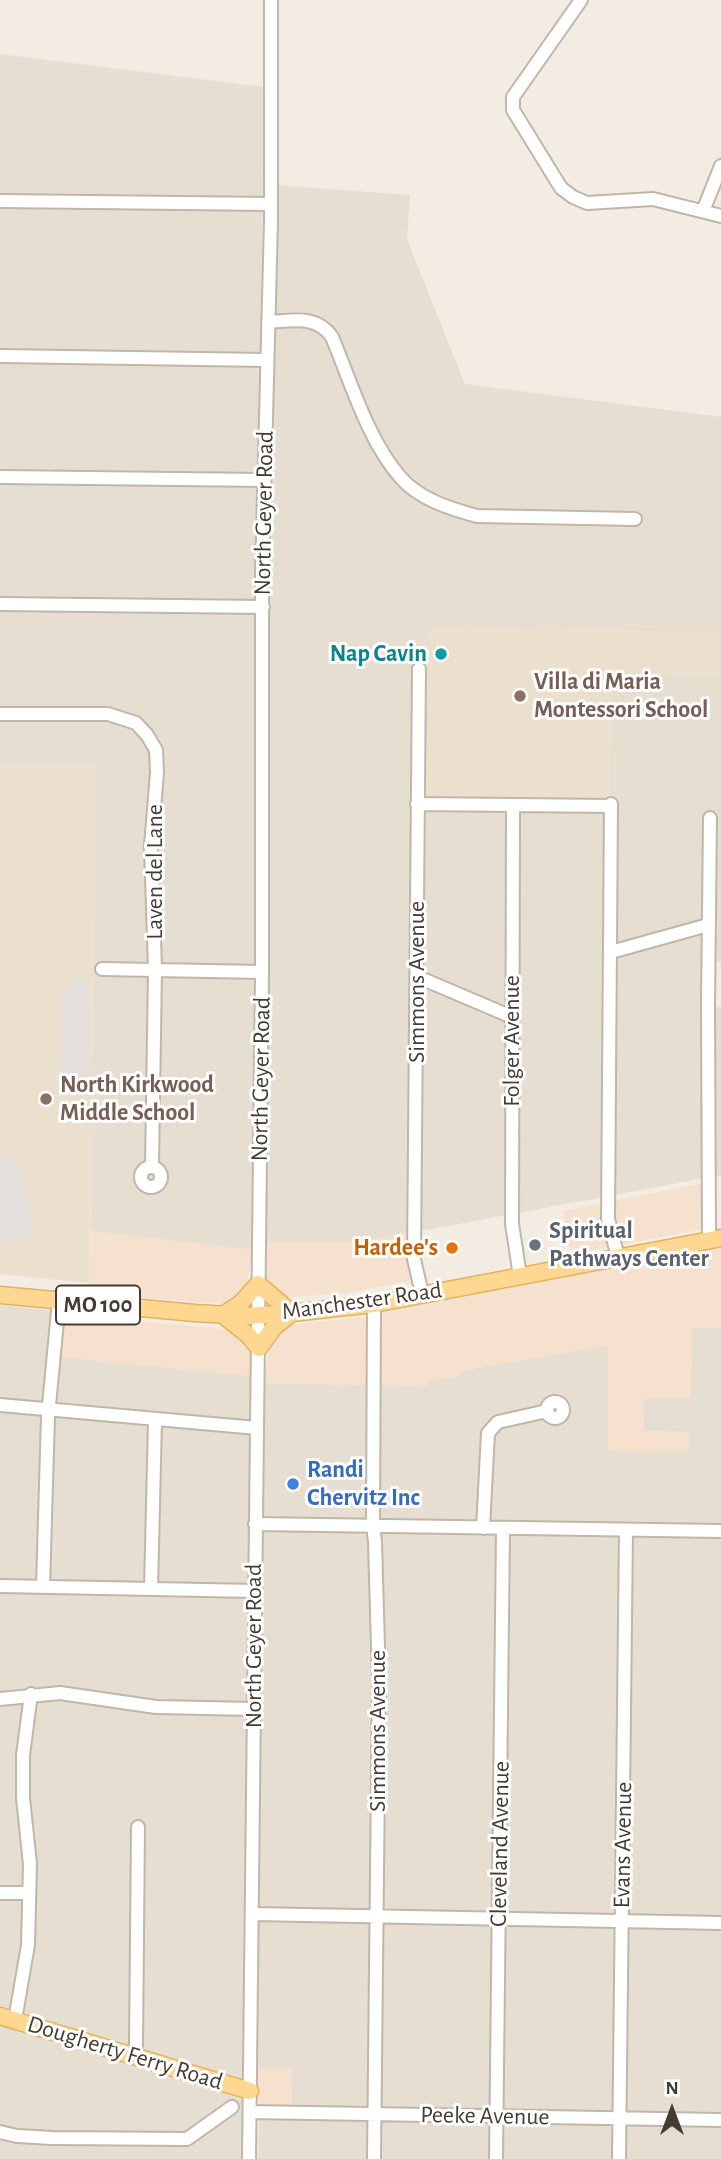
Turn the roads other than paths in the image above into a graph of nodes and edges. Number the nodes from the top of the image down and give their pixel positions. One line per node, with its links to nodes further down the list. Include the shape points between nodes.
1 (271, 0): 5 (street, North Geyer Road)
2 (581, 0): 6 (street, via 513,97 513,110 561,188 573,197 587,203 653,199)
3 (721, 166): 6 (street)
4 (0, 201): 5 (street)
5 (271, 204): 8 (street, North Geyer Road)
6 (704, 211): 7 (street)
7 (721, 216)
8 (268, 322): 10 (street, North Geyer Road); 13 (street, via 312,321 324,326 380,449 402,480 430,499 477,516)
9 (0, 356): 10 (street)
10 (267, 360): 12 (street, North Geyer Road)
11 (0, 477): 12 (street)
12 (264, 480): 15 (street, North Geyer Road)
13 (635, 519)
14 (0, 604): 15 (street)
15 (263, 607): 25 (street, North Geyer Road)
16 (419, 669): 18 (street, Simmons Avenue)
17 (0, 714): 24 (street, Laven del Lane, via 108,713 136,723 153,743 157,759 151,846)
18 (417, 804): 19 (street); 26 (street, Simmons Avenue)
19 (513, 805): 22 (street, via 611,805); 28 (street, Folger Avenue)
20 (710, 818): 21 (street)
21 (708, 925): 22 (street); 27 (street)
22 (611, 952): 31 (street, via 608,1219)
23 (102, 969): 24 (street)
24 (155, 970): 25 (street); 29 (street, Laven del Lane)
25 (262, 972): 33 (street, North Geyer Road)
26 (418, 977): 28 (street); 34 (street, Simmons Avenue, via 414,1259)
27 (714, 1004): 30 (street)
28 (512, 1017): 32 (street, Folger Avenue, via 512,1224)
29 (152, 1166)
30 (715, 1239): 31 (main road, Manchester Road / MO 100)
31 (618, 1257): 32 (main road, Manchester Road / MO 100)
32 (520, 1276): 34 (main road, Manchester Road / MO 100)
33 (258, 1284): 38 (main road); 39 (main road); 40 (street, North Geyer Road)
34 (422, 1294): 37 (main road, Manchester Road / MO 100)
35 (0, 1295): 36 (main road, Manchester Road / MO 100)
36 (60, 1300): 39 (main road, Manchester Road / MO 100); 43 (street)
37 (374, 1304): 38 (main road, Manchester Road / MO 100); 48 (street, Simmons Avenue)
38 (292, 1313): 40 (main road, Manchester Road / MO 100); 41 (main road)
39 (223, 1315): 40 (main road, Manchester Road / MO 100); 41 (main road)
40 (259, 1315): 41 (street, North Geyer Road)
41 (259, 1348): 46 (street, North Geyer Road)
42 (0, 1405): 43 (street)
43 (50, 1409): 45 (street); 54 (street)
44 (547, 1411): 49 (street, via 498,1422 488,1433)
45 (155, 1420): 46 (street); 55 (street)
46 (257, 1429): 47 (street, North Geyer Road)
47 (255, 1524): 48 (street); 56 (street, North Geyer Road)
48 (373, 1525): 49 (street); 64 (street, Simmons Avenue, via 379,1648)
49 (483, 1528): 50 (street)
50 (503, 1528): 51 (street); 65 (street, Cleveland Avenue)
51 (626, 1530): 52 (street); 66 (street, Evans Avenue)
52 (721, 1531)
53 (0, 1586): 54 (street)
54 (43, 1587): 55 (street)
55 (151, 1588): 56 (street)
56 (254, 1591): 59 (street, North Geyer Road)
57 (31, 1695): 58 (street); 59 (street, via 60,1693 156,1707); 62 (street, via 23,1755)
58 (0, 1699)
59 (253, 1709): 63 (street, North Geyer Road)
60 (138, 1827): 69 (street)
61 (0, 1893): 62 (street)
62 (29, 1894): 68 (street, via 29,1945)
63 (253, 1914): 64 (street); 70 (street, North Geyer Road)
64 (377, 1917): 65 (street); 73 (street, Simmons Avenue)
65 (499, 1919): 66 (street); 74 (street, Cleveland Avenue)
66 (622, 1921): 67 (street); 75 (street, Evans Avenue)
67 (721, 1923)
68 (8, 2018): 69 (main road, Dougherty Ferry Road)
69 (134, 2056): 70 (main road, Dougherty Ferry Road)
70 (250, 2091): 72 (street, North Geyer Road)
71 (232, 2107): 77 (street, via 187,2139 52,2138)
72 (250, 2112): 73 (street, Peeke Avenue); 78 (street, North Geyer Road)
73 (375, 2114): 74 (street, Peeke Avenue); 79 (street, Simmons Avenue)
74 (497, 2116): 75 (street, Peeke Avenue); 80 (street, Cleveland Avenue)
75 (619, 2118): 76 (street, Peeke Avenue); 81 (street, Evans Avenue)
76 (721, 2120)
77 (0, 2132)
78 (250, 2159)
79 (374, 2159)
80 (496, 2159)
81 (619, 2159)

